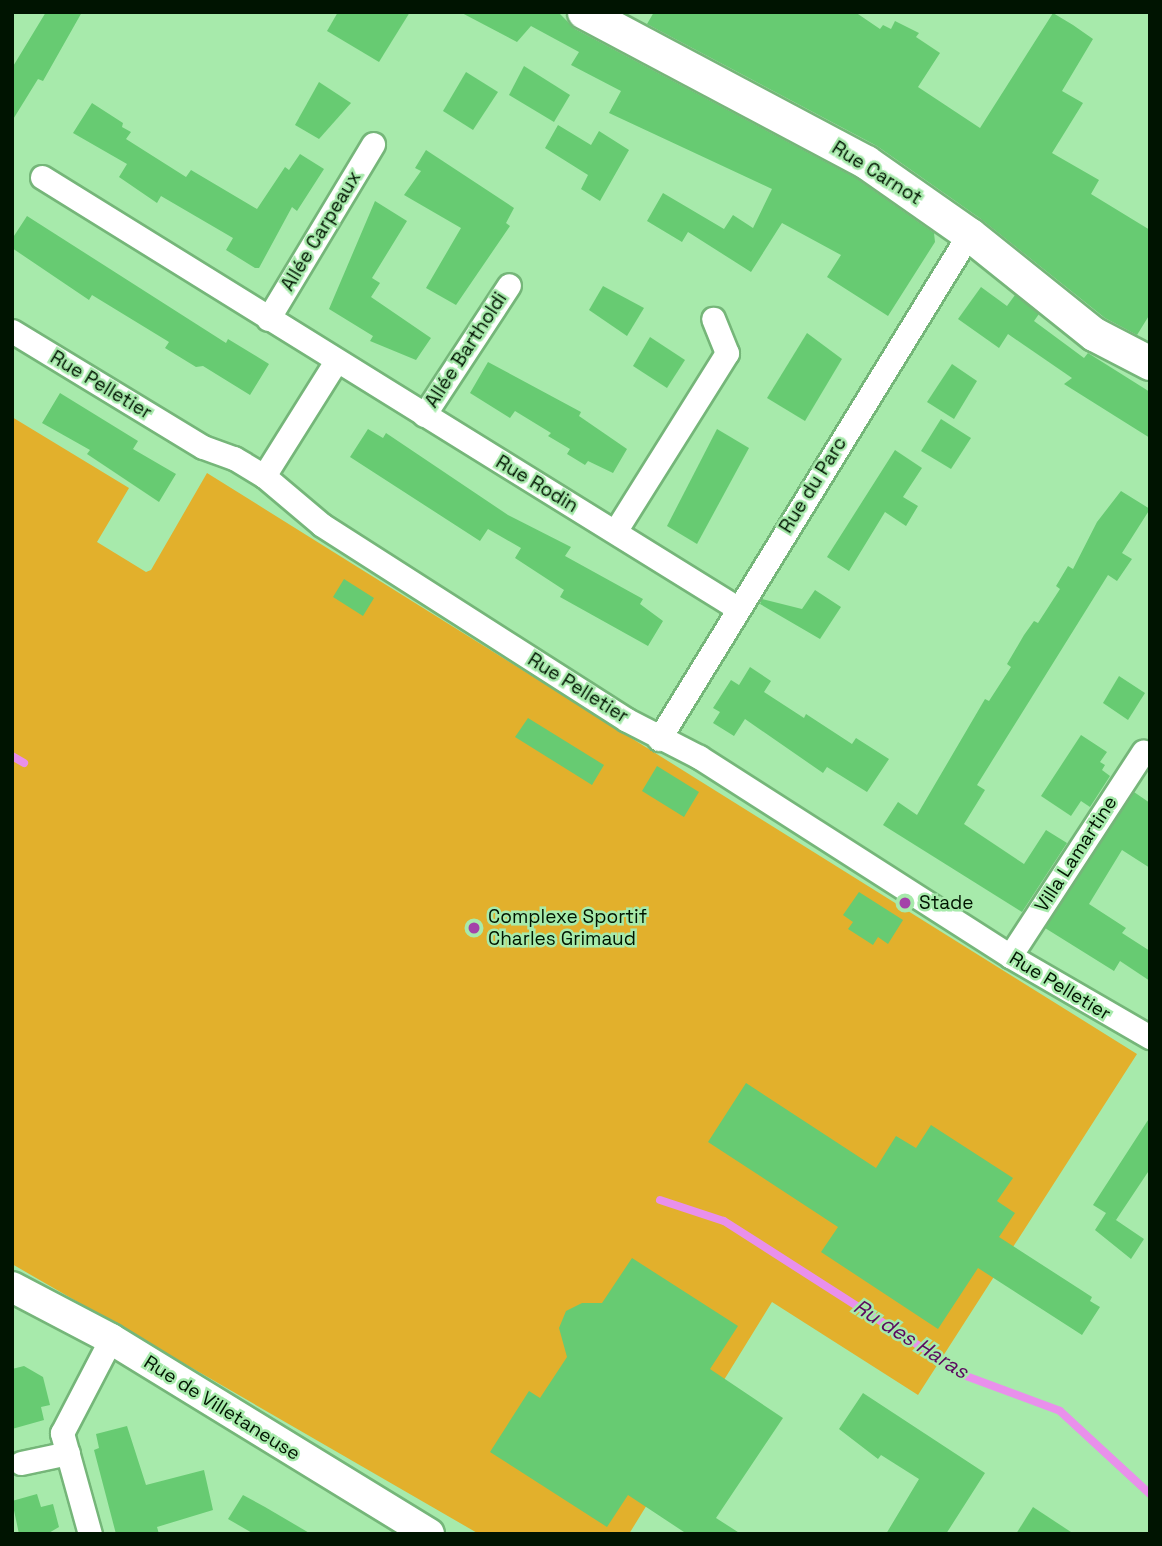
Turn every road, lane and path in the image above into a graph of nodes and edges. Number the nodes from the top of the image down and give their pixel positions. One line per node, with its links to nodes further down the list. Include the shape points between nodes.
1 (584, 12): 4 (main road, Rue Carnot, via 866,162)
2 (373, 144): 6 (street, Allée Carpeaux)
3 (42, 177): 6 (street, Rue Rodin)
4 (969, 234): 10 (main road, Rue Carnot, via 1094,334); 14 (street, Rue du Parc)
5 (509, 285): 11 (street, Allée Bartholdi)
6 (268, 319): 9 (street, Rue Rodin)
7 (713, 319): 13 (street, via 727,353)
8 (12, 331): 12 (street, Rue Pelletier, via 203,447)
9 (335, 363): 11 (street, Rue Rodin); 12 (street)
10 (1150, 363)
11 (424, 415): 13 (street, Rue Rodin)
12 (264, 476): 15 (street, Rue Pelletier, via 321,525)
13 (616, 530): 14 (street, Rue Rodin)
14 (737, 608): 15 (street, Rue du Parc)
15 (659, 738): 17 (street, Rue Pelletier, via 699,757)
16 (1143, 752): 17 (street, Villa Lamartine)
17 (1010, 956): 18 (street, Rue Pelletier)
18 (1150, 1037)
19 (12, 1287): 20 (street, Rue de Villetaneuse)
20 (111, 1339): 21 (street, via 62,1433); 24 (street, Rue de Villetaneuse)
21 (68, 1453): 22 (street); 23 (street)
22 (21, 1463)
23 (90, 1534)
24 (429, 1534)

